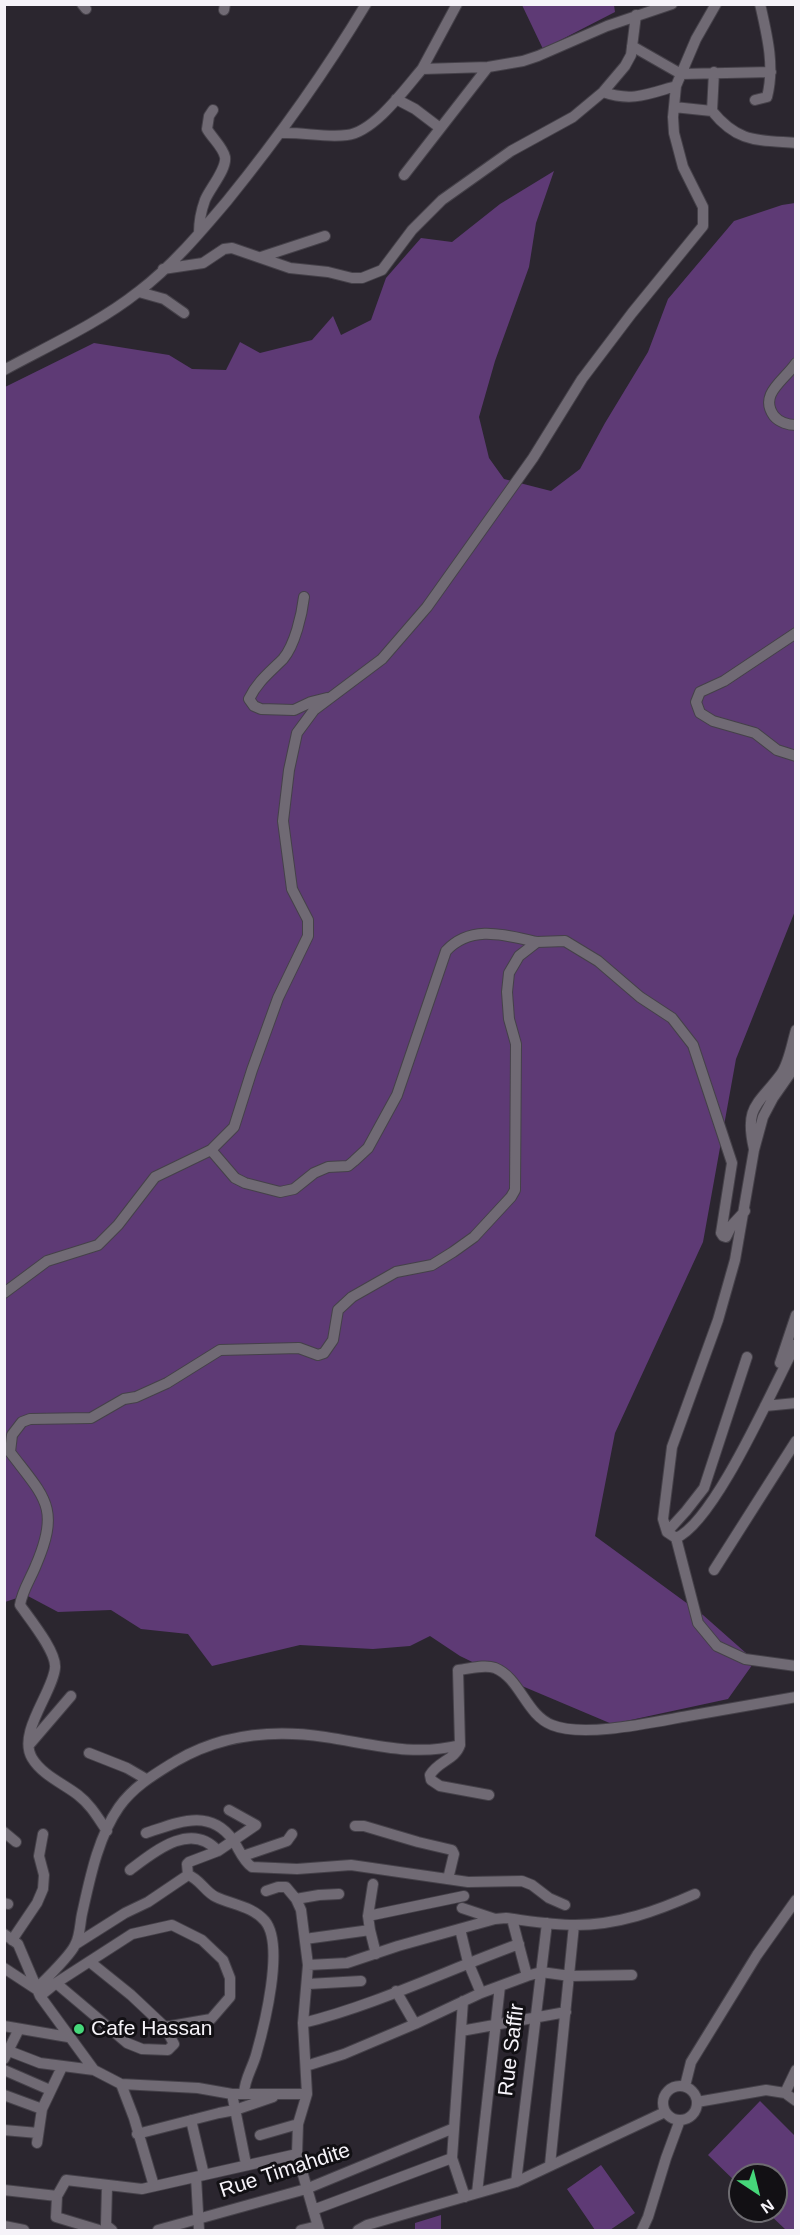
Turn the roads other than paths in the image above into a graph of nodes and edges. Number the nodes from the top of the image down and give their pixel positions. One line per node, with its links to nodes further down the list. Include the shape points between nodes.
1 (366, 4): 21 (street)
2 (457, 4): 9 (street)
3 (672, 4): 6 (street)
4 (716, 4): 12 (street)
5 (760, 4): 11 (street)
6 (636, 15): 7 (street); 8 (street, via 538,57)
7 (632, 46): 12 (street); 14 (street, via 625,66)
8 (488, 67): 9 (street); 20 (street)
9 (422, 69): 15 (street)
10 (714, 72): 11 (street); 12 (street); 19 (street)
11 (771, 72): 16 (street, via 766,97)
12 (681, 74): 13 (street)
13 (676, 86): 14 (street, via 635,98); 17 (street)
14 (603, 92): 26 (street, via 573,117 511,151 442,200 412,230 382,270 373,275 352,278 307,271)
15 (396, 99): 20 (street); 21 (street, via 369,126 352,134)
16 (756, 100)
17 (674, 107): 19 (street); 35 (street, via 676,144 703,207 703,226 582,379 533,458 427,607 382,659)
18 (213, 110): 24 (street, via 207,129 224,154 225,163 206,199)
19 (712, 111): 22 (street, via 742,136)
20 (440, 128): 23 (street)
21 (282, 133): 24 (street)
22 (795, 143)
23 (404, 175)
24 (199, 233): 27 (street)
25 (325, 236): 26 (street)
26 (261, 257): 27 (street, via 227,248 203,263)
27 (163, 269): 28 (street)
28 (139, 292): 29 (street, via 164,299); 31 (street)
29 (184, 313)
30 (795, 363): 32 (street, via 770,393 768,403 778,420)
31 (4, 370)
32 (795, 425)
33 (304, 597): 35 (street, via 302,614 287,653 249,699 261,709 294,710)
34 (795, 633): 36 (street, via 724,681 700,692 696,702 700,713 713,721 755,733 777,750)
35 (330, 698): 40 (street, via 314,710 297,733 283,820 292,889 308,920 308,936 278,998 234,1127)
36 (795, 756)
37 (537, 942): 40 (street, via 499,933 465,936 446,951 397,1095 368,1148 348,1166 328,1167 294,1190 280,1192 235,1178); 42 (street, via 565,941 598,961 672,1018 693,1046 732,1163 723,1236); 56 (street, via 519,956 509,973 507,992 516,1044 515,1190 474,1237 432,1265 396,1272 352,1297 338,1310 333,1340 324,1353 318,1355 299,1348 220,1350 166,1383 91,1418 30,1419 12,1434 10,1452 35,1483 49,1514 47,1540 20,1601 52,1653 56,1667 31,1730)
38 (795, 1030): 41 (street, via 784,1069 760,1097 753,1113)
39 (795, 1066): 41 (street, via 768,1107)
40 (211, 1150): 43 (street, via 155,1177 98,1245 47,1261)
41 (754, 1150): 42 (street)
42 (745, 1211): 51 (street, via 718,1320 672,1447 663,1520)
43 (4, 1293)
44 (795, 1315): 47 (street)
45 (795, 1344): 47 (street)
46 (747, 1356): 51 (street, via 704,1488)
47 (771, 1391): 49 (street)
48 (795, 1403): 49 (street)
49 (765, 1406): 51 (street, via 732,1470 691,1529)
50 (795, 1441): 52 (street)
51 (671, 1535): 53 (street, via 698,1623 717,1646 745,1659)
52 (714, 1570)
53 (795, 1666)
54 (71, 1696): 56 (street)
55 (795, 1697): 57 (street, via 616,1729 576,1729 552,1725 534,1712 504,1674 494,1668 459,1670)
56 (29, 1745): 63 (street, via 39,1766 91,1807)
57 (460, 1745): 59 (street, via 398,1750 323,1737 268,1733 234,1737 197,1751); 60 (street, via 457,1754 434,1769 431,1780 440,1786)
58 (88, 1753): 59 (street)
59 (146, 1779): 63 (street, via 120,1806)
60 (489, 1795)
61 (229, 1810): 69 (street, via 256,1825)
62 (355, 1826): 74 (street, via 453,1850)
63 (107, 1831): 94 (street, via 92,1870)
64 (4, 1832): 68 (street)
65 (146, 1833): 69 (street, via 190,1819 211,1821)
66 (43, 1834): 92 (street, via 39,1856 44,1889)
67 (292, 1834): 71 (street, via 287,1841)
68 (16, 1842)
69 (234, 1842): 70 (street); 71 (street)
70 (218, 1851): 72 (street, via 206,1840 184,1839 155,1851); 73 (street, via 189,1862)
71 (243, 1856): 74 (street, via 252,1867 351,1865)
72 (130, 1870)
73 (188, 1875): 94 (street); 134 (street, via 214,1896 246,1907 265,1921 272,1935 274,1954 263,2029 244,2083)
74 (448, 1879): 75 (street)
75 (468, 1882): 80 (street); 83 (street, via 522,1881)
76 (373, 1884): 85 (street)
77 (266, 1891): 81 (street, via 285,1887)
78 (339, 1894): 81 (street)
79 (695, 1894): 89 (street, via 629,1918)
80 (464, 1896): 84 (street); 85 (street)
81 (296, 1899): 93 (street)
82 (795, 1900): 130 (street, via 691,2062)
83 (565, 1905)
84 (462, 1908): 86 (street); 90 (street)
85 (368, 1916): 91 (street)
86 (495, 1919): 87 (street); 90 (street)
87 (512, 1919): 88 (street); 95 (street)
88 (547, 1923): 89 (street); 101 (street, Rue Saffir)
89 (574, 1925): 104 (street)
90 (464, 1928): 96 (street); 98 (street)
91 (370, 1930): 93 (street); 96 (street)
92 (8, 1937): 110 (street, via 18,1944)
93 (305, 1939): 99 (street)
94 (76, 1944): 110 (street)
95 (519, 1944): 98 (street); 103 (street)
96 (376, 1954): 99 (street, via 347,1963)
97 (90, 1962): 106 (street); 119 (street); 119 (street, via 132,1934 154,1928 172,1925 202,1940 223,1960 230,1978 230,1997 211,2019)
98 (468, 1962): 109 (street); 111 (street)
99 (308, 1965): 107 (street)
100 (4, 1968): 110 (street)
101 (541, 1972): 103 (street); 104 (street); 114 (street, Rue Saffir)
102 (632, 1975): 104 (street)
103 (526, 1976): 108 (street)
104 (570, 1976): 113 (street)
105 (361, 1981): 107 (street)
106 (56, 1983): 110 (street); 119 (street, via 127,2043 142,2049 168,2050 174,2044)
107 (308, 1984): 115 (street)
108 (500, 1986): 111 (street); 117 (street)
109 (396, 1991): 115 (street, via 343,2013); 116 (street)
110 (38, 1993): 122 (street)
111 (481, 1993): 112 (street)
112 (463, 2001): 116 (street); 121 (street)
113 (566, 2012): 114 (street); 153 (street)
114 (535, 2018): 117 (street); 155 (street, Rue Saffir)
115 (303, 2023): 124 (street)
116 (415, 2024): 124 (street)
117 (496, 2025): 121 (street); 160 (street)
118 (4, 2026): 120 (street)
119 (165, 2027)
120 (19, 2029): 122 (street); 123 (street)
121 (460, 2031): 146 (street)
122 (68, 2037): 127 (street)
123 (7, 2055): 125 (street)
124 (306, 2066): 135 (street)
125 (62, 2067): 127 (street); 131 (street)
126 (4, 2070): 131 (street)
127 (94, 2070): 129 (street)
128 (795, 2070): 132 (street)
129 (121, 2084): 133 (street); 148 (street)
130 (684, 2086): 139 (street, via 695,2093); 142 (street, via 675,2086 666,2093)
131 (50, 2090): 140 (street)
132 (785, 2093): 138 (street); 139 (street, via 766,2091)
133 (232, 2094): 134 (street); 141 (street)
134 (244, 2094): 136 (street)
135 (307, 2094): 136 (street); 145 (street)
136 (277, 2095): 141 (street)
137 (4, 2096): 140 (street)
138 (795, 2101)
139 (697, 2102): 144 (street, via 696,2111)
140 (42, 2109): 147 (street, via 38,2138)
141 (235, 2110): 143 (street); 152 (street)
142 (665, 2112): 144 (street); 153 (street)
143 (191, 2120): 148 (street); 154 (street)
144 (680, 2120): 173 (street)
145 (298, 2124): 149 (street); 150 (street)
146 (454, 2128): 151 (street); 158 (street, Rue Timahdite)
147 (4, 2130)
148 (137, 2134): 157 (street)
149 (260, 2135)
150 (297, 2154): 152 (street); 158 (street)
151 (452, 2158): 162 (street); 163 (street)
152 (246, 2164): 154 (street)
153 (550, 2165): 155 (street)
154 (200, 2176): 157 (street); 164 (street)
155 (516, 2182): 160 (street)
156 (107, 2186): 157 (street); 161 (street, via 66,2180); 169 (street, via 106,2225)
157 (154, 2186)
158 (306, 2189): 163 (street); 164 (street, Rue Timahdite)
159 (4, 2190): 161 (street)
160 (477, 2193): 162 (street)
161 (57, 2196): 168 (street, via 56,2217)
162 (465, 2197): 172 (street)
163 (313, 2210): 166 (street)
164 (200, 2225): 170 (street, Rue Timahdite)
165 (4, 2226): 167 (street)
166 (318, 2228): 171 (street)
167 (24, 2230)
168 (99, 2230)
169 (112, 2230)
170 (158, 2230)
171 (301, 2230)
172 (358, 2230)
173 (642, 2230)

